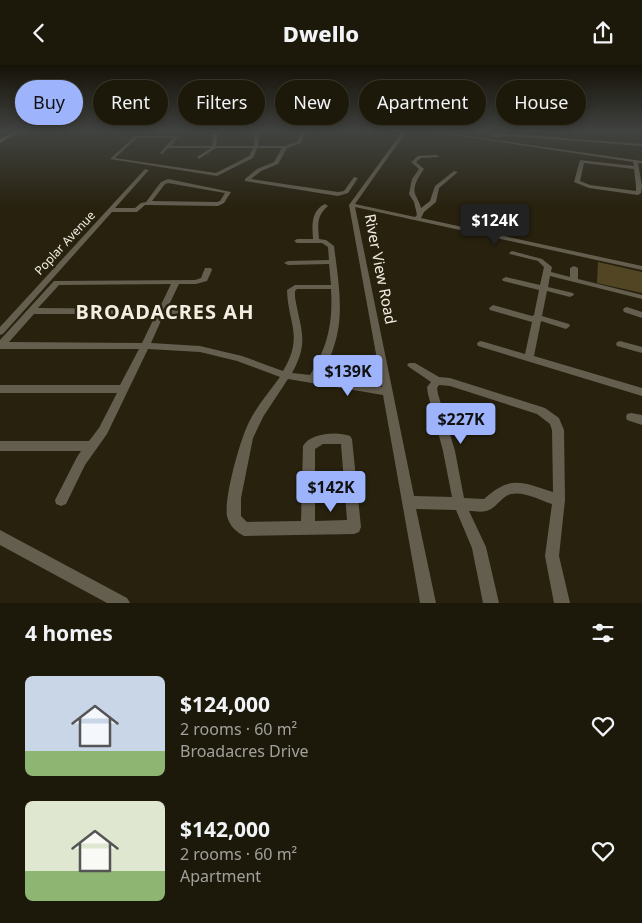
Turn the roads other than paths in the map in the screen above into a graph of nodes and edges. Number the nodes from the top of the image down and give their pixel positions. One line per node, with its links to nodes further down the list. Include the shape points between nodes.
1 (114, 157): 2 (street, via 112,159 216,176)
2 (251, 157)
3 (279, 157): 13 (street, via 276,163 259,170 247,180 338,194 346,192)
4 (387, 157): 18 (street, River View Road)
5 (420, 157): 9 (street, via 414,161)
6 (607, 157): 7 (street)
7 (634, 161): 8 (street); 10 (street)
8 (642, 162)
9 (421, 168): 19 (street, via 414,180 412,194)
10 (636, 168): 10 (street, via 638,193 577,182 582,161)
11 (147, 170): 16 (street, Poplar Avenue)
12 (456, 173): 19 (street, via 438,186 434,201)
13 (356, 178)
14 (148, 203): 14 (street, via 218,204 228,192 168,181); 17 (street)
15 (325, 206): 21 (street, via 316,217)
16 (113, 208): 17 (street); 44 (street, Poplar Avenue)
17 (139, 209)
18 (353, 209): 19 (street, via 369,208); 57 (street, River View Road)
19 (418, 216): 25 (street)
20 (297, 241): 21 (street)
21 (316, 241): 23 (street, via 330,244)
22 (512, 253): 28 (street, via 545,262 548,267)
23 (332, 262): 24 (street); 32 (street)
24 (288, 263)
25 (642, 267)
26 (574, 268): 30 (street)
27 (208, 270): 31 (street, via 202,281)
28 (546, 273): 30 (street); 33 (street)
29 (506, 279): 33 (street)
30 (574, 279): 35 (street)
31 (176, 282): 38 (street, via 62,282 53,286); 39 (street)
32 (334, 287): 52 (street, via 296,287 291,290 299,342); 53 (street, via 334,339)
33 (543, 288): 34 (street); 42 (street)
34 (570, 295)
35 (642, 297)
36 (493, 308): 42 (street)
37 (627, 310): 41 (street)
38 (31, 311): 39 (street); 47 (street)
39 (163, 312): 40 (street); 48 (street)
40 (190, 312)
41 (642, 315)
42 (536, 319): 43 (street); 50 (street)
43 (566, 326)
44 (0, 332)
45 (481, 344): 50 (street)
46 (620, 344): 49 (street)
47 (0, 346): 48 (street)
48 (145, 346): 52 (street, via 221,353); 56 (street)
49 (642, 350)
50 (528, 357): 58 (street)
51 (412, 365): 54 (street)
52 (285, 375): 53 (street); 65 (street, via 247,439 233,516 244,529)
53 (312, 380): 57 (street)
54 (437, 381): 62 (street, via 541,411 552,418 558,430); 64 (street, via 432,387 433,395)
55 (0, 389): 56 (street)
56 (124, 389): 60 (street)
57 (388, 392): 63 (street, River View Road)
58 (642, 392)
59 (0, 446): 60 (street)
60 (92, 446): 61 (street)
61 (61, 500)
62 (559, 500): 64 (street, via 530,490 511,488 499,493 486,505); 70 (street, via 552,556)
63 (409, 502): 64 (street); 68 (street, River View Road)
64 (460, 503): 69 (street, via 479,547)
65 (308, 527): 65 (street, via 354,527 346,439 321,439 309,446)
66 (0, 537): 67 (street)
67 (122, 603)
68 (428, 603)
69 (491, 603)
70 (562, 603)

